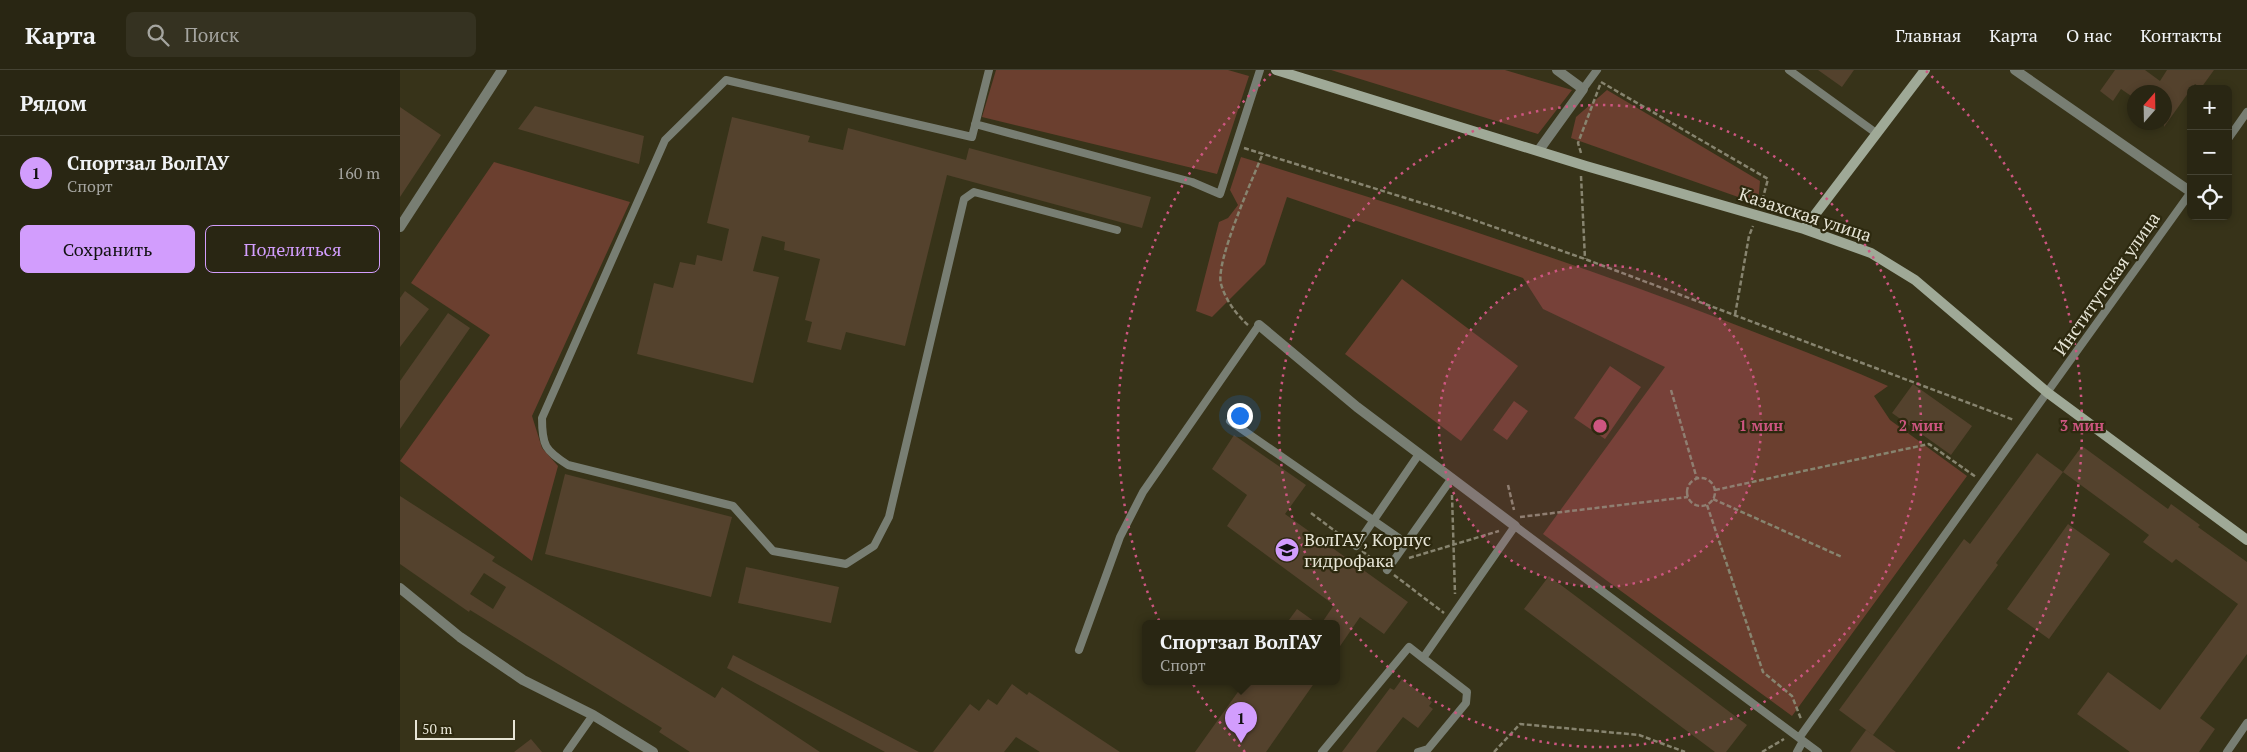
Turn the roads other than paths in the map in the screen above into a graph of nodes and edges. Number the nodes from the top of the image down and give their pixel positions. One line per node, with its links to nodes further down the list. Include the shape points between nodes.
1 (502, 70): 18 (street)
2 (989, 70): 12 (lane)
3 (1260, 70): 12 (lane, via 1220,194 1192,182)
4 (1276, 70): 15 (main road, Казахская улица)
5 (1557, 70): 10 (street)
6 (1789, 70): 13 (lane)
7 (1925, 70): 13 (main road)
8 (2016, 70): 16 (street)
9 (1595, 73): 10 (lane)
10 (1583, 89): 15 (street)
11 (2247, 112): 14 (lane)
12 (975, 124): 20 (lane, via 972,137 726,80 665,140 542,418 542,435 549,452 568,465 733,506 773,550 846,564 874,546 889,517 964,200 974,192)
13 (1876, 133): 19 (main road)
14 (2232, 133)
15 (1539, 150): 19 (main road, Казахская улица)
16 (2187, 189)
17 (2187, 198): 22 (lane, Институтская улица)
18 (400, 227)
19 (1804, 229): 22 (main road, Казахская улица, via 1871,253 1915,280)
20 (1117, 230)
21 (1257, 328): 24 (street); 33 (lane, via 1143,492 1120,537)
22 (2048, 393): 28 (main road, Казахская улица); 37 (lane, Институтская улица)
23 (1230, 421): 26 (lane)
24 (1420, 454): 25 (street); 26 (lane)
25 (1452, 478): 27 (street); 29 (lane)
26 (1374, 520): 29 (lane); 30 (lane)
27 (1517, 521): 34 (lane); 37 (lane)
28 (2247, 540)
29 (1406, 543): 31 (lane)
30 (1356, 546)
31 (1389, 566)
32 (400, 588): 35 (street, via 460,637 522,680)
33 (1079, 650)
34 (1423, 658): 40 (lane, via 1409,648); 41 (lane, via 1467,692 1466,703 1428,748)
35 (593, 715): 38 (lane); 39 (street)
36 (2247, 723): 44 (lane)
37 (1798, 738): 42 (lane, Институтская улица); 43 (lane)
38 (566, 752)
39 (653, 752)
40 (1322, 752)
41 (1418, 752)
42 (1796, 752)
43 (1818, 752)
44 (2227, 752)

